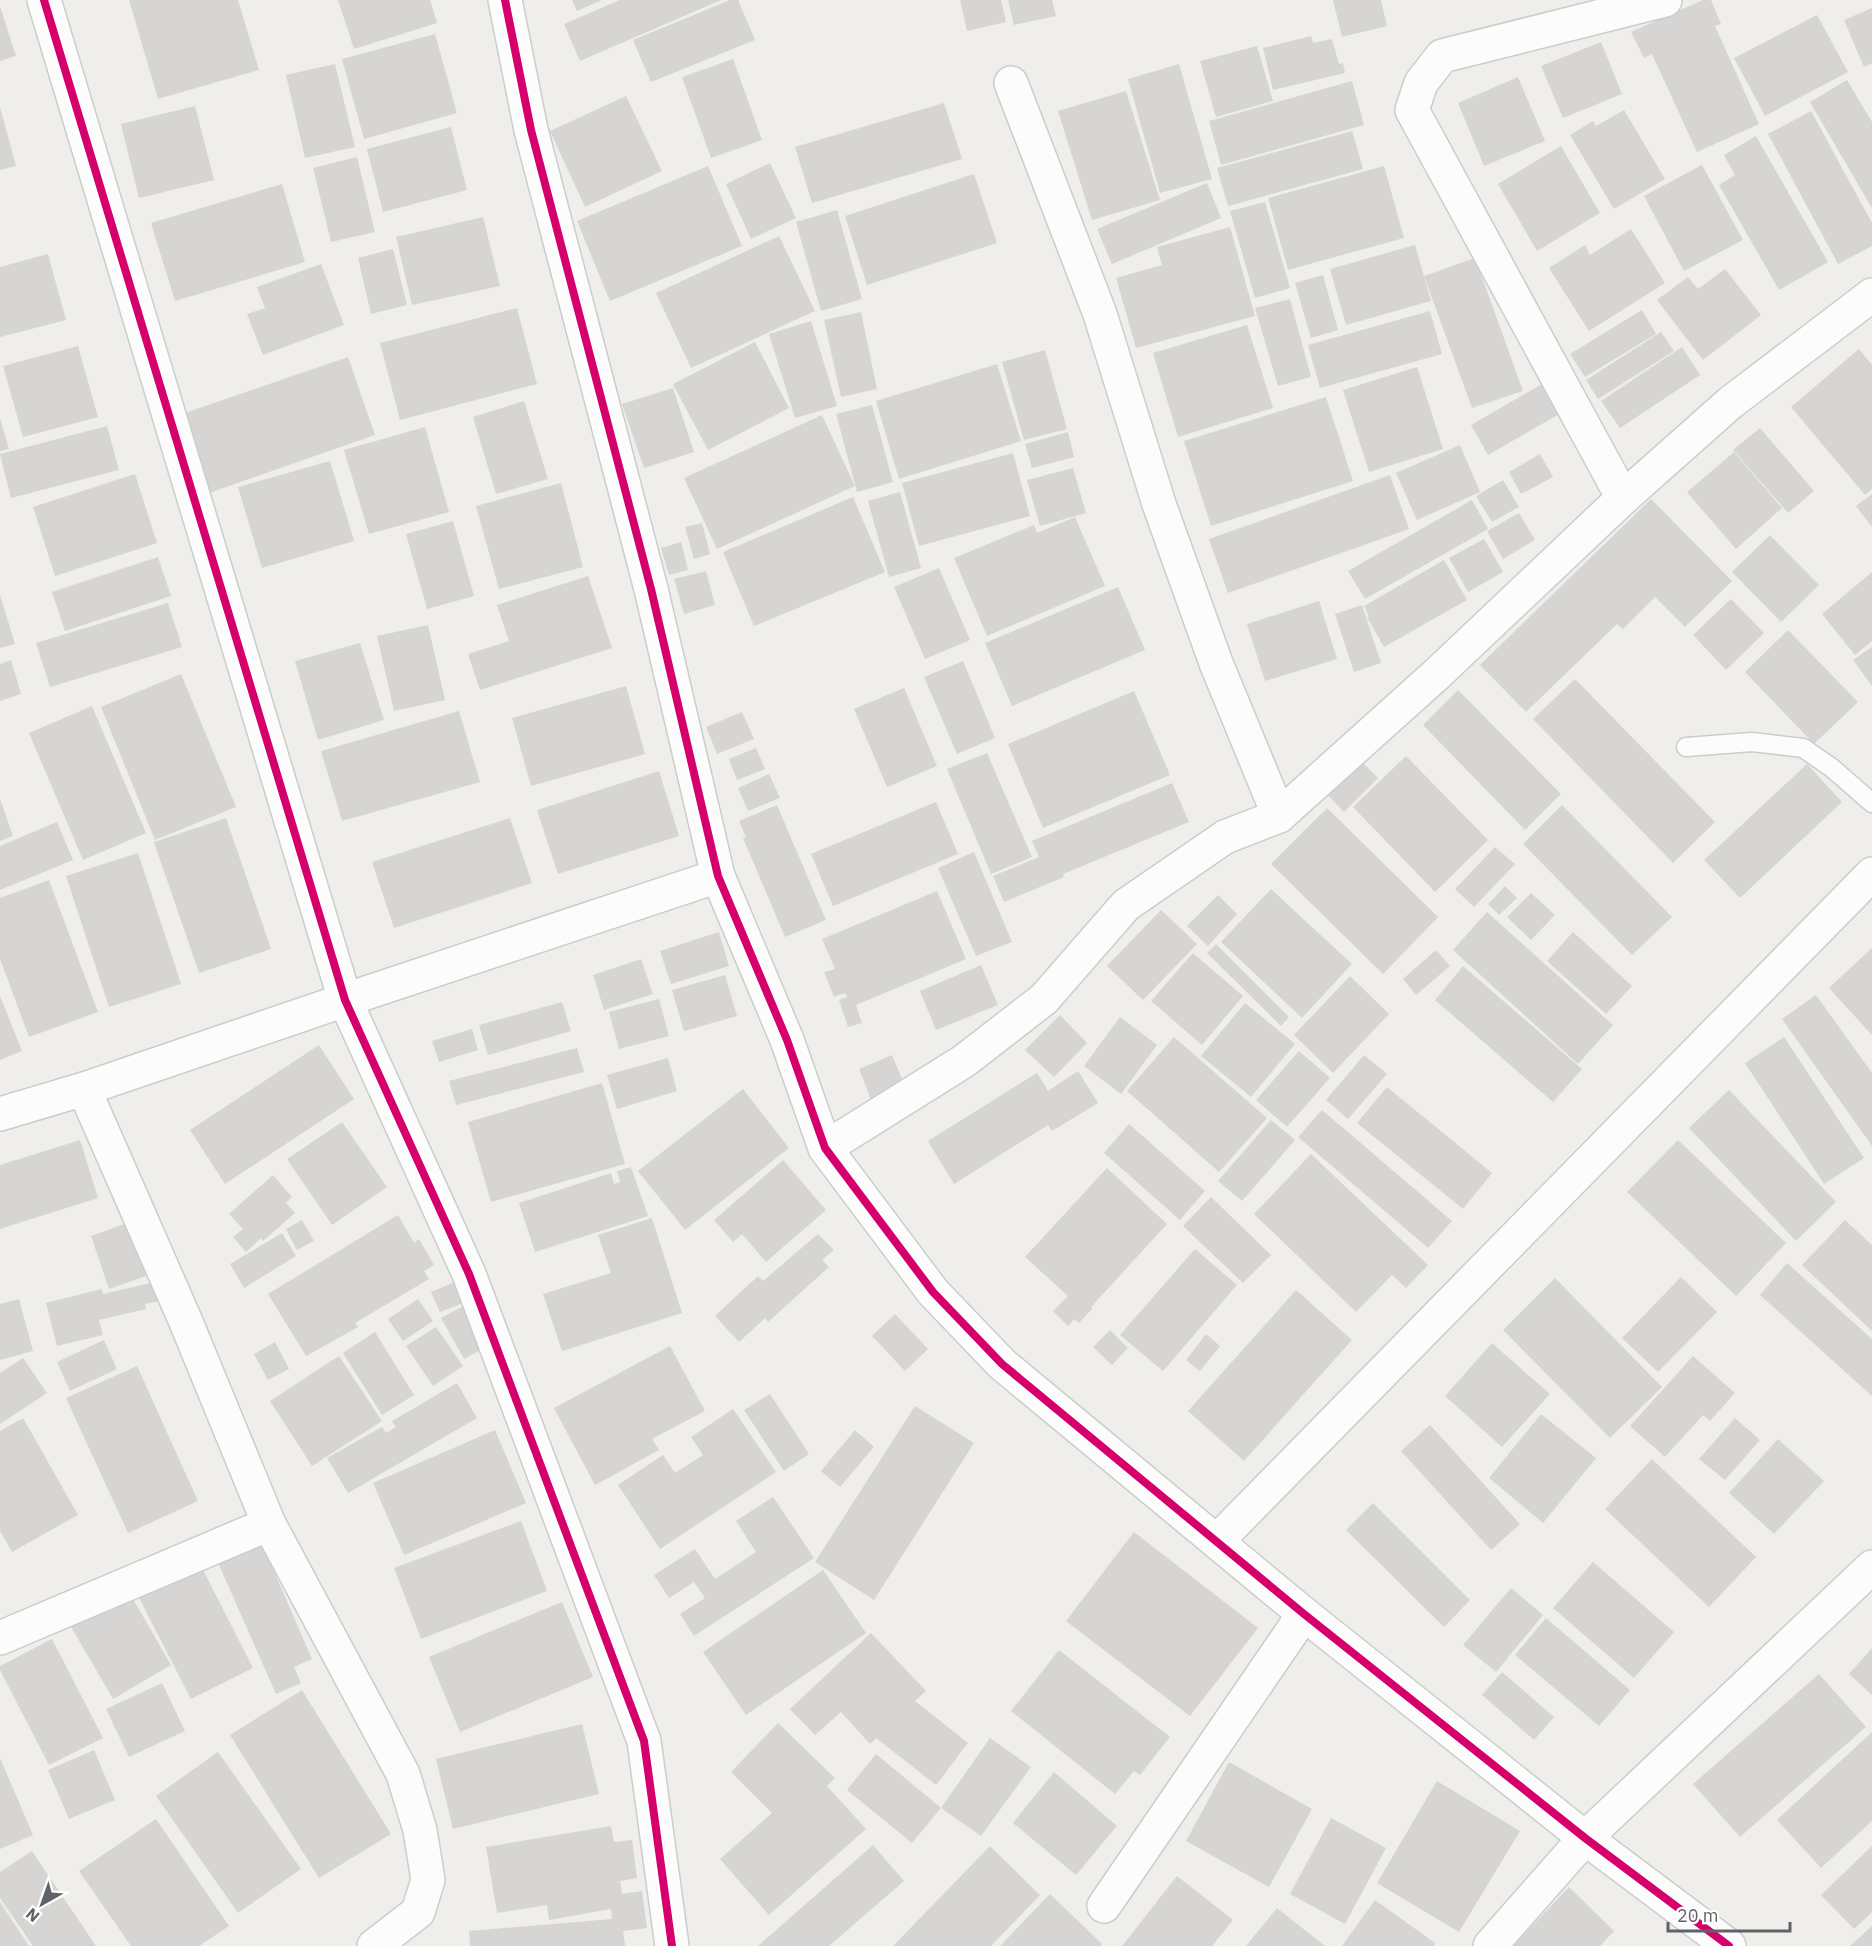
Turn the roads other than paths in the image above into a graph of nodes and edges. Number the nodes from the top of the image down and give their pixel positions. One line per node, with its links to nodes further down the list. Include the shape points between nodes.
1 (44, 0): 12 (street)
2 (505, 0): 11 (street, via 531,130 651,589)
3 (1665, 0): 6 (street, via 1442,57 1420,83 1412,110)
4 (1011, 83): 9 (street, via 1100,314 1159,504 1216,663)
5 (1872, 295): 6 (street, via 1730,403)
6 (1623, 498): 9 (street)
7 (1686, 747): 8 (lane, via 1752,741 1803,748)
8 (1872, 803)
9 (1280, 816): 15 (street, via 1225,837 1126,905 1044,999 964,1061)
10 (1872, 874): 17 (street)
11 (718, 876): 12 (street); 15 (street, via 787,1040)
12 (345, 1000): 13 (street); 24 (street, via 469,1274 644,1741)
13 (84, 1089): 14 (street); 16 (street)
14 (0, 1114)
15 (825, 1148): 17 (street, via 933,1292 1002,1364)
16 (269, 1524): 20 (street); 23 (street, via 403,1774 420,1830 428,1880 418,1912)
17 (1217, 1541): 19 (street)
18 (1872, 1567): 21 (street)
19 (1305, 1614): 21 (street); 22 (street)
20 (0, 1638)
21 (1585, 1838): 25 (street); 26 (street)
22 (1104, 1906)
23 (374, 1946)
24 (672, 1946)
25 (1490, 1946)
26 (1729, 1946)

